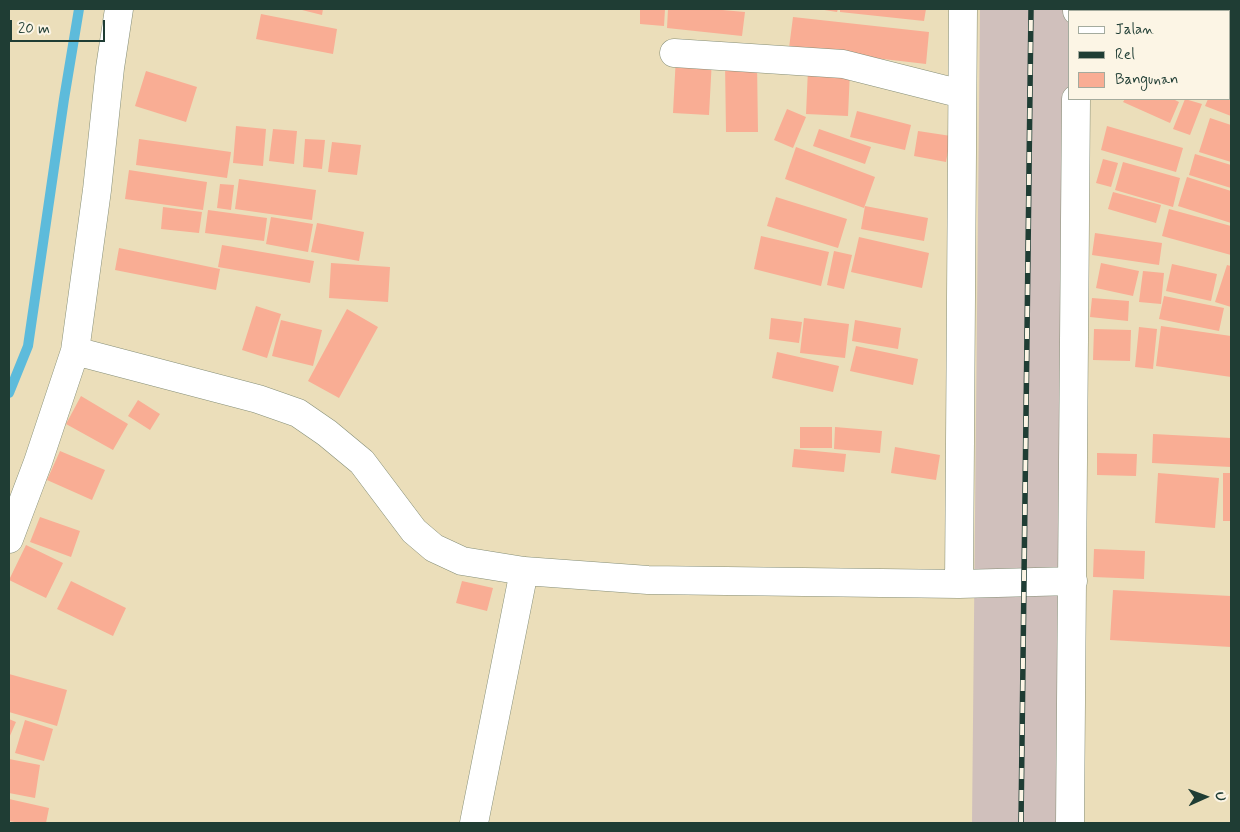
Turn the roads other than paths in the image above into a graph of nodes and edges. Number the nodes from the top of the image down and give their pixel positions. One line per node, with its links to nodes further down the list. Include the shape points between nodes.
1 (119, 9): 6 (street)
2 (963, 9): 4 (street)
3 (674, 52): 4 (street, via 843,64)
4 (962, 94): 10 (street)
5 (1076, 100): 9 (street)
6 (75, 351): 7 (street); 8 (street, via 258,399 298,413 362,462 414,531 434,548 462,561)
7 (9, 539)
8 (524, 571): 10 (street, via 648,580); 11 (street)
9 (1073, 581): 10 (street); 12 (street)
10 (959, 584)
11 (474, 823)
12 (1070, 823)

